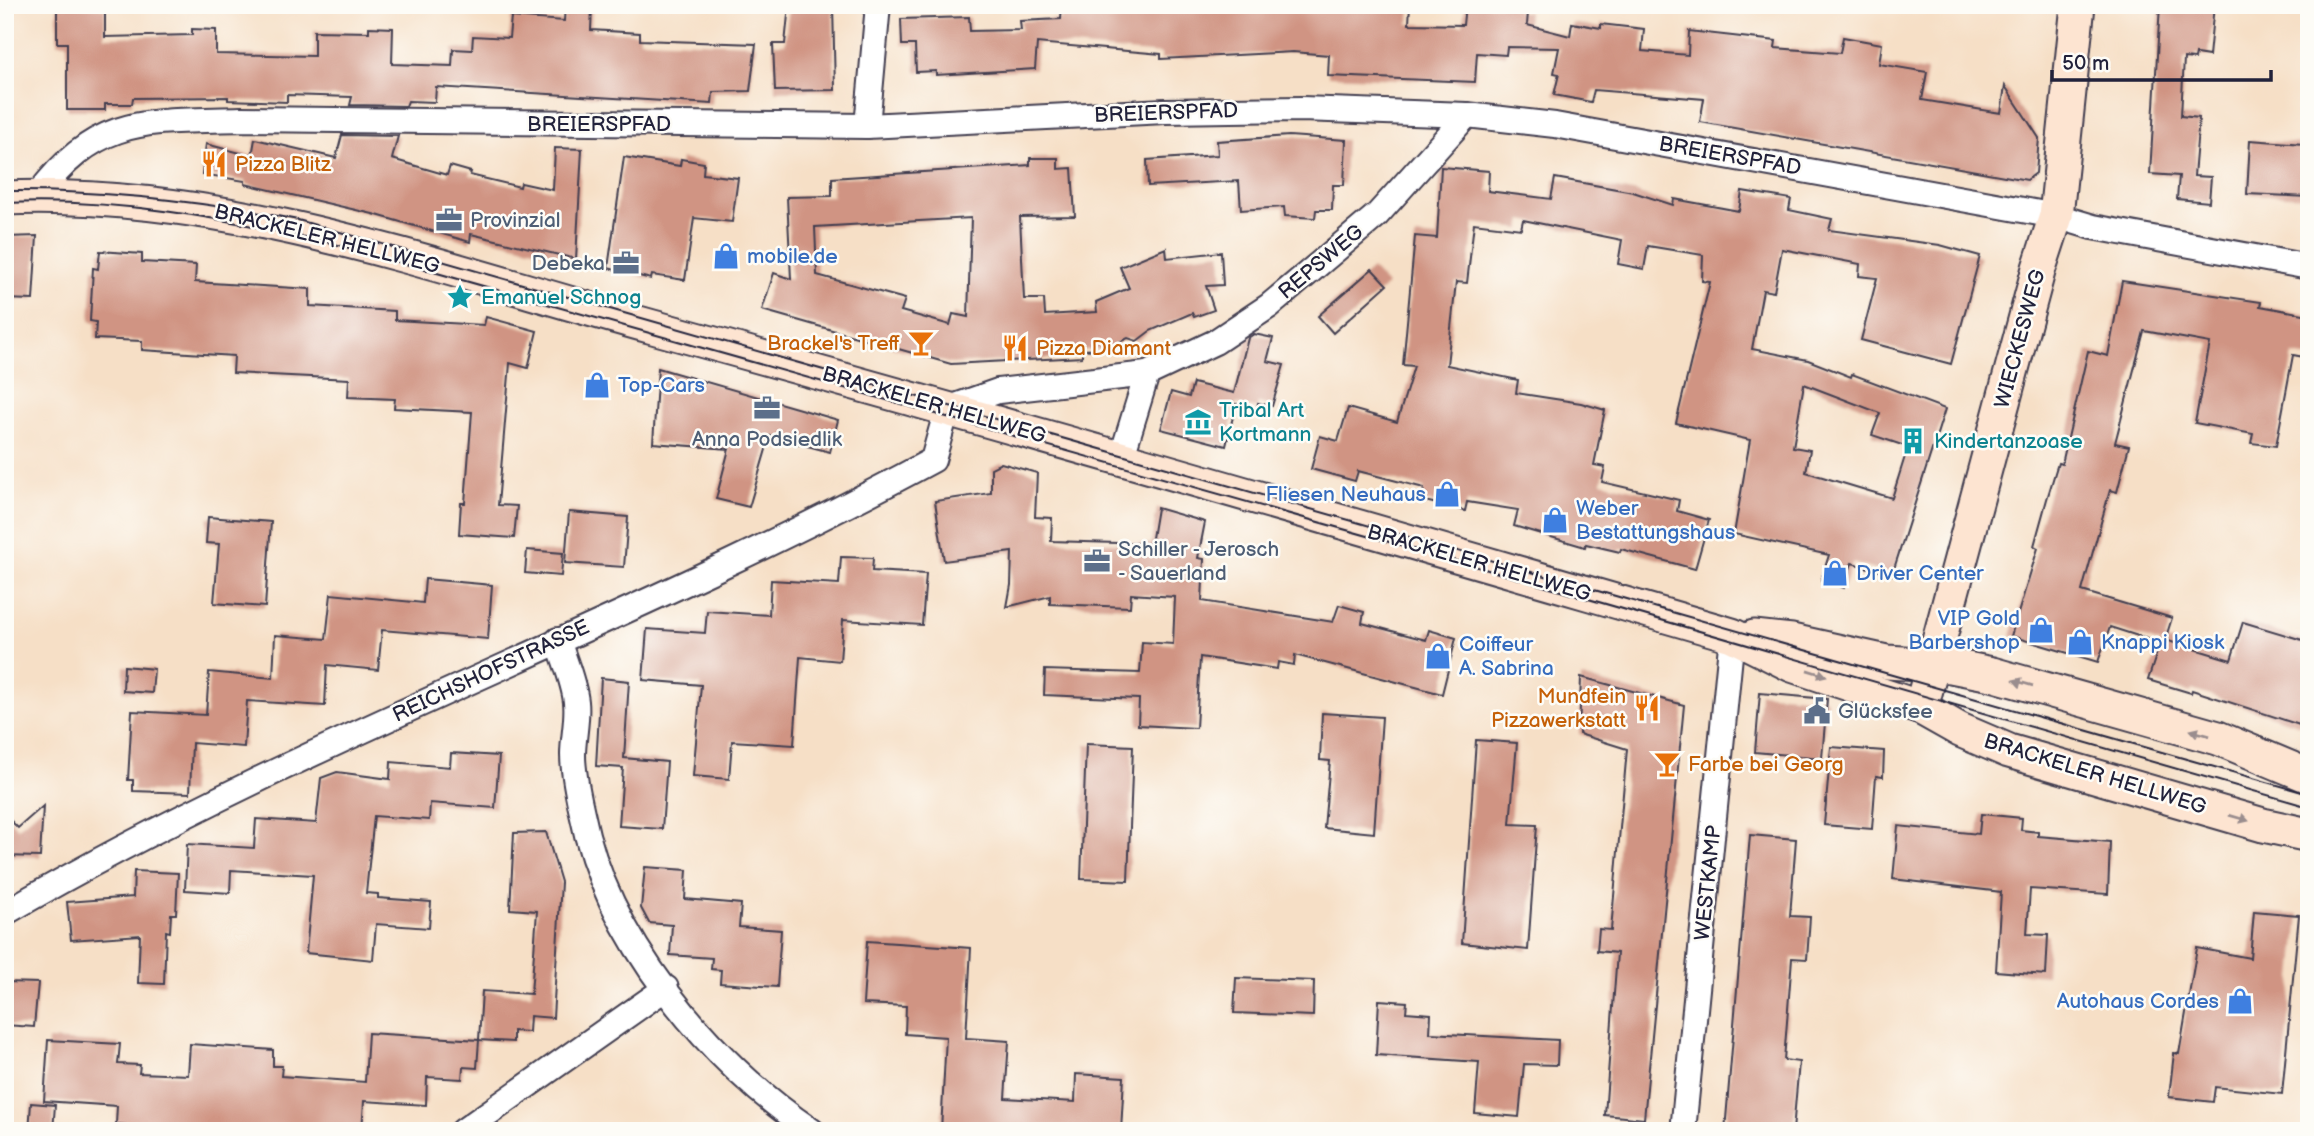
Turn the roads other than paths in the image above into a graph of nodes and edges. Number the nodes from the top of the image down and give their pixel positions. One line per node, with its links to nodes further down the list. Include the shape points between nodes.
1 (878, 5): 4 (street)
2 (2078, 5): 6 (main road, WIECKESWEG)
3 (1467, 114): 4 (street, BREIERSPFAD, via 1165,111); 6 (street, BREIERSPFAD, via 1555,125); 8 (street, REPSWEG, via 1377,215 1269,306 1215,342)
4 (867, 126): 5 (street, BREIERSPFAD, via 160,122 121,128 78,149)
5 (21, 197): 9 (main road, BRACKELER HELLWEG, via 132,200 262,219)
6 (2056, 216): 7 (street, BREIERSPFAD); 13 (main road, WIECKESWEG)
7 (2309, 267)
8 (1147, 374): 9 (street, REPSWEG, via 998,391); 10 (street)
9 (947, 410): 10 (main road, BRACKELER HELLWEG); 12 (street, REICHSHOFSTRASSE, via 933,460 838,512)
10 (1121, 460): 11 (main road, BRACKELER HELLWEG)
11 (1732, 635): 13 (main road, BRACKELER HELLWEG, via 1792,640 1887,662); 14 (main road, BRACKELER HELLWEG, one-way to 14, via 1792,665); 21 (street, WESTKAMP)
12 (558, 640): 17 (street, REICHSHOFSTRASSE, via 194,813); 18 (street, via 576,701 576,784 596,864 620,917)
13 (1933, 665): 14 (main road, WIECKESWEG); 15 (main road, BRACKELER HELLWEG, one-way to 13, via 2209,736 1992,674)
14 (1921, 708): 16 (main road, BRACKELER HELLWEG, one-way to 16, via 2009,751)
15 (2309, 776)
16 (2309, 835)
17 (5, 913)
18 (666, 988): 19 (street); 20 (street, via 736,1070)
19 (463, 1131)
20 (811, 1131)
21 (1683, 1131)

